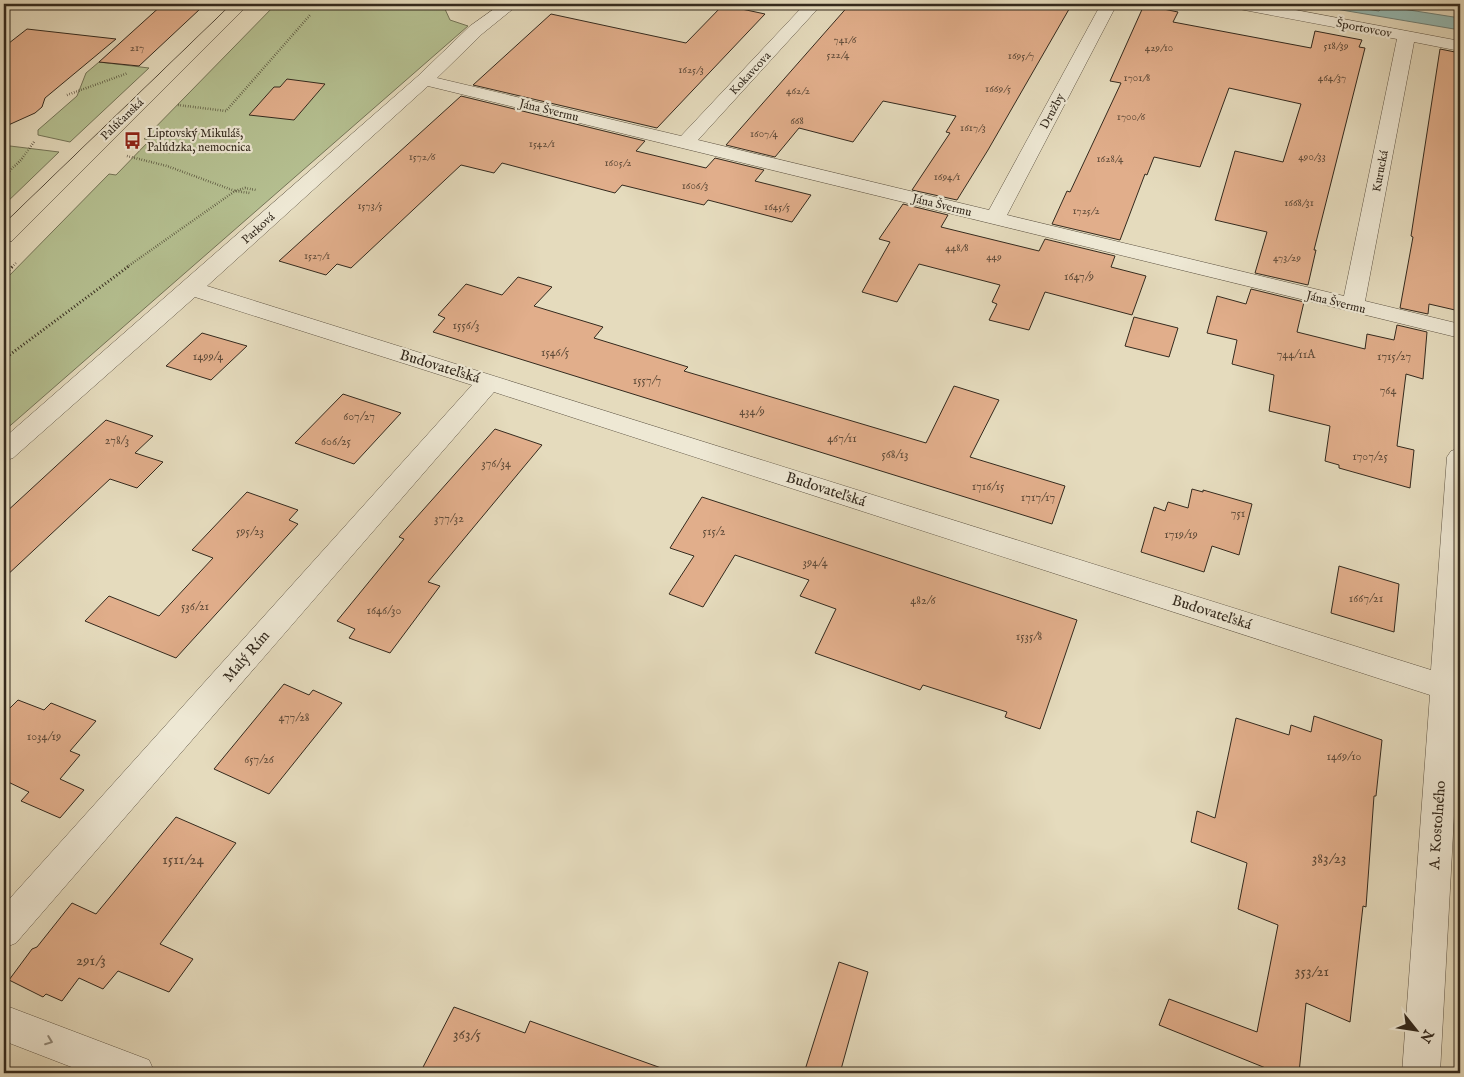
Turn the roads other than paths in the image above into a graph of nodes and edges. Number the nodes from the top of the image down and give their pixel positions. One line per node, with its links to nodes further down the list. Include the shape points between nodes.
1 (241, 4): 11 (main road, Palúčanská)
2 (511, 4): 8 (street, Parková, via 476,30)
3 (814, 4): 9 (street, Kokavcova)
4 (1109, 4): 10 (street, Družby)
5 (1239, 4): 6 (street, Športovcov)
6 (1406, 36): 7 (street, Športovcov); 13 (street, Kurucká)
7 (1460, 46)
8 (424, 80): 9 (street, Jána Švermu); 12 (street, Parková)
9 (685, 143): 10 (street, Jána Švermu)
10 (995, 218): 13 (street, Jána Švermu)
11 (4, 236)
12 (191, 288): 15 (street, Budovateľská); 16 (street, Parková)
13 (1353, 306): 14 (street, Jána Švermu)
14 (1460, 331)
15 (489, 382): 18 (street, Budovateľská); 19 (street, Malý Rím)
16 (4, 452)
17 (1460, 457): 18 (street, A. Kostolného)
18 (1453, 690): 22 (street, A. Kostolného)
19 (4, 931)
20 (4, 1024): 21 (street, one-way to 21)
21 (136, 1073)
22 (1420, 1073)

